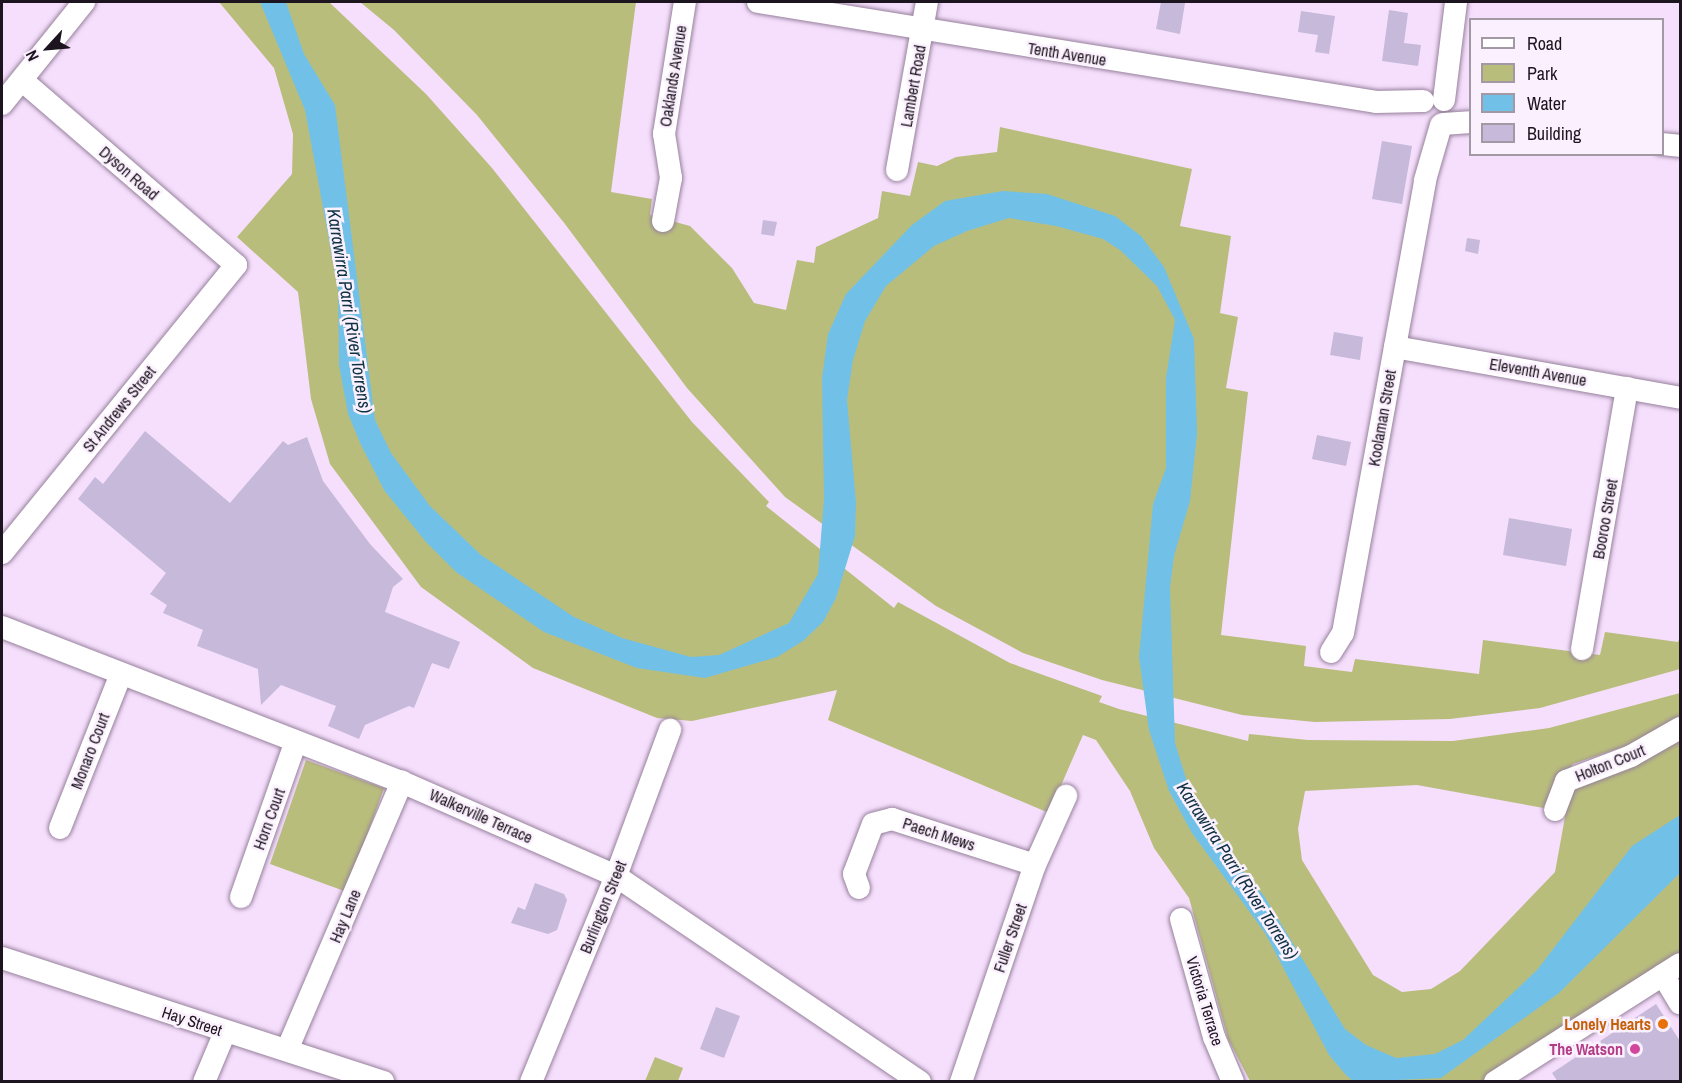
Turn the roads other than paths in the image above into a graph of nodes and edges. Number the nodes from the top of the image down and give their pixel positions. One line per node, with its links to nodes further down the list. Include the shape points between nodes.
1 (84, 2): 7 (street)
2 (686, 2): 13 (street, Oaklands Avenue, via 664,134 670,178)
3 (758, 2): 6 (street, Tenth Avenue)
4 (927, 2): 6 (street, Lambert Road)
5 (1456, 2): 8 (street, Koolaman Street)
6 (922, 31): 8 (street, Tenth Avenue); 12 (street, Lambert Road)
7 (9, 90): 14 (street, Dyson Road)
8 (1439, 112): 9 (street, Tenth Avenue); 15 (street, Koolaman Street)
9 (1469, 122)
10 (1664, 144): 11 (street)
11 (1680, 146)
12 (897, 170)
13 (663, 221)
14 (236, 265): 18 (street, St Andrews Street)
15 (1395, 347): 16 (street, Eleventh Avenue); 21 (street, Koolaman Street, via 1343,633)
16 (1626, 388): 17 (street, Eleventh Avenue); 20 (street, Booroo Street)
17 (1680, 398)
18 (2, 553)
19 (2, 627): 22 (street, Walkerville Terrace)
20 (1582, 649)
21 (1331, 652)
22 (121, 674): 25 (street, Walkerville Terrace); 29 (street, Monaro Court)
23 (1680, 728): 28 (street, Holton Court, via 1631,756 1566,781)
24 (670, 730): 31 (street, Burlington Street)
25 (296, 741): 26 (street, Walkerville Terrace); 33 (street, Horn Court)
26 (402, 782): 31 (street, Walkerville Terrace); 39 (street, Hay Lane)
27 (1066, 796): 30 (street, Fuller Street)
28 (1555, 810)
29 (60, 828)
30 (1035, 865): 32 (street, Paech Mews, via 892,819 873,824 854,874); 45 (street, Fuller Street)
31 (616, 876): 43 (street, Burlington Street); 44 (street, Walkerville Terrace)
32 (859, 888)
33 (241, 897)
34 (1181, 920): 46 (street, Victoria Terrace, via 1214,1037)
35 (2, 958): 38 (street, Hay Street)
36 (1672, 970): 37 (street); 40 (street)
37 (1680, 1003)
38 (225, 1032): 39 (street, Hay Street); 41 (street)
39 (287, 1050): 42 (street, Hay Street)
40 (1524, 1074): 47 (street)
41 (204, 1082)
42 (383, 1082)
43 (531, 1082)
44 (920, 1082)
45 (961, 1082)
46 (1233, 1082)
47 (1495, 1082)

